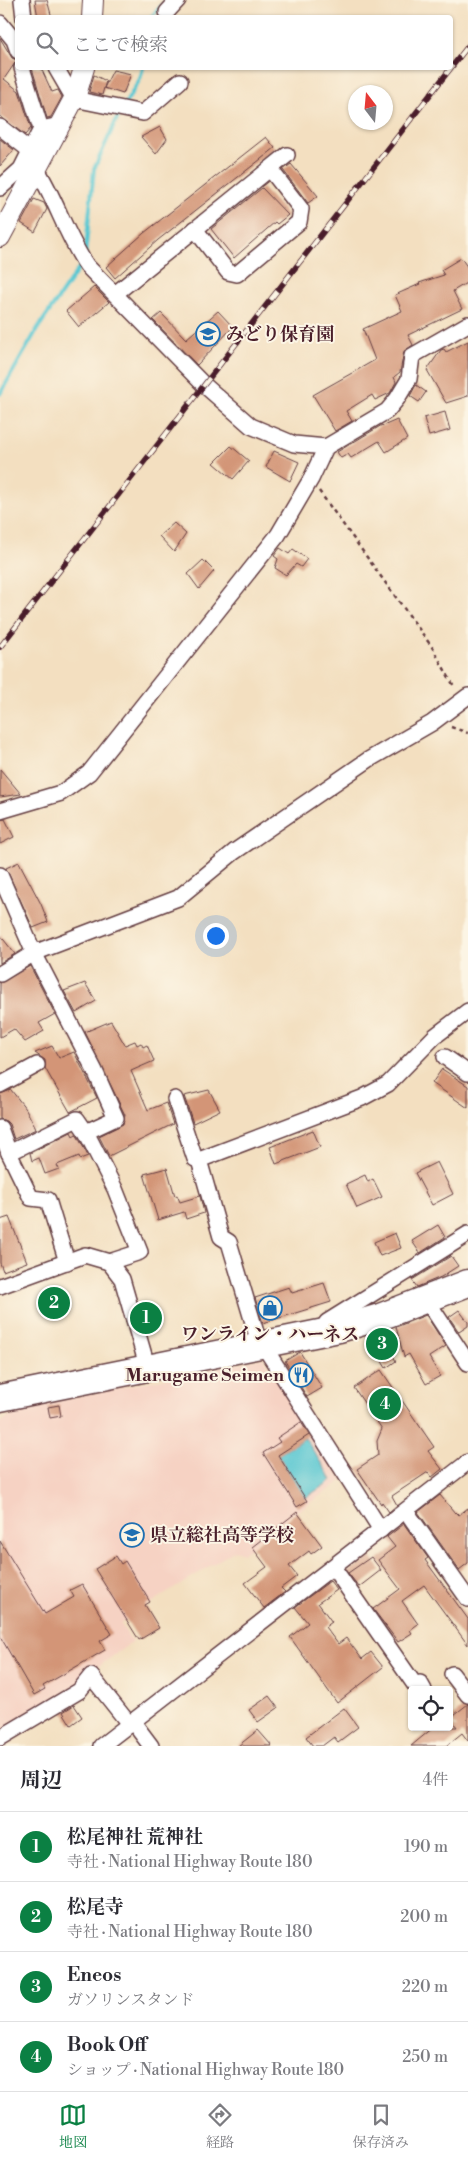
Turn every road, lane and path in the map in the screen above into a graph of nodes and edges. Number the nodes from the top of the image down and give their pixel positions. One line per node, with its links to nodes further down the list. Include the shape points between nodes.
1 (22, 0): 5 (street)
2 (93, 0): 6 (main road)
3 (178, 0): 4 (street)
4 (167, 12)
5 (24, 15)
6 (92, 15)
7 (0, 23): 8 (street)
8 (15, 43)
9 (23, 70): 16 (street)
10 (57, 70): 13 (street)
11 (83, 70): 13 (main road)
12 (180, 82): 13 (street, via 143,113)
13 (74, 99): 14 (main road)
14 (60, 125): 16 (street); 18 (main road)
15 (0, 127): 18 (street)
16 (40, 129): 18 (street)
17 (287, 155): 19 (street)
18 (36, 160): 20 (street); 22 (main road); 23 (street, via 77,252)
19 (270, 169): 21 (street); 21 (street, via 301,209 299,222 237,274 228,272)
20 (0, 188)
21 (196, 229): 23 (street)
22 (0, 237)
23 (115, 294): 25 (street, via 203,384 251,426 294,444)
24 (468, 324): 25 (street, via 412,356 409,379 387,411)
25 (326, 447): 26 (street)
26 (311, 479): 27 (path); 28 (street, via 278,535 89,773 61,793)
27 (465, 698): 30 (street, via 234,852 178,898)
28 (0, 811)
29 (0, 875): 30 (street)
30 (34, 953): 31 (street); 39 (street, via 116,1118)
31 (0, 974)
32 (468, 1011): 41 (street, via 435,1036 388,1084 353,1102)
33 (445, 1057): 35 (street)
34 (37, 1065): 36 (street)
35 (468, 1073)
36 (0, 1085)
37 (175, 1098): 41 (street, via 195,1159)
38 (0, 1128): 40 (street)
39 (86, 1132): 40 (street, via 77,1119); 44 (street, via 115,1189 140,1252)
40 (10, 1153): 43 (street, via 31,1198 48,1200)
41 (199, 1160): 49 (street, via 221,1237 229,1242)
42 (468, 1234): 48 (street, via 327,1322)
43 (67, 1262): 44 (street, via 85,1256); 46 (street)
44 (109, 1262): 51 (street, via 122,1280)
45 (468, 1282): 47 (highway)
46 (0, 1286)
47 (426, 1299): 48 (highway, via 380,1317); 50 (street)
48 (322, 1332): 49 (highway)
49 (262, 1345): 51 (highway); 55 (street)
50 (468, 1364)
51 (148, 1369): 52 (highway)
52 (0, 1398)
53 (468, 1462): 54 (street)
54 (406, 1511): 55 (street); 57 (street)
55 (381, 1530): 56 (street)
56 (333, 1567): 59 (street); 61 (street)
57 (468, 1599)
58 (452, 1674): 60 (street)
59 (415, 1686)
60 (460, 1692)
61 (131, 1724): 62 (street, via 91,1676 79,1691); 63 (street); 64 (street)
62 (0, 1738)
63 (101, 1746)
64 (151, 1746)

